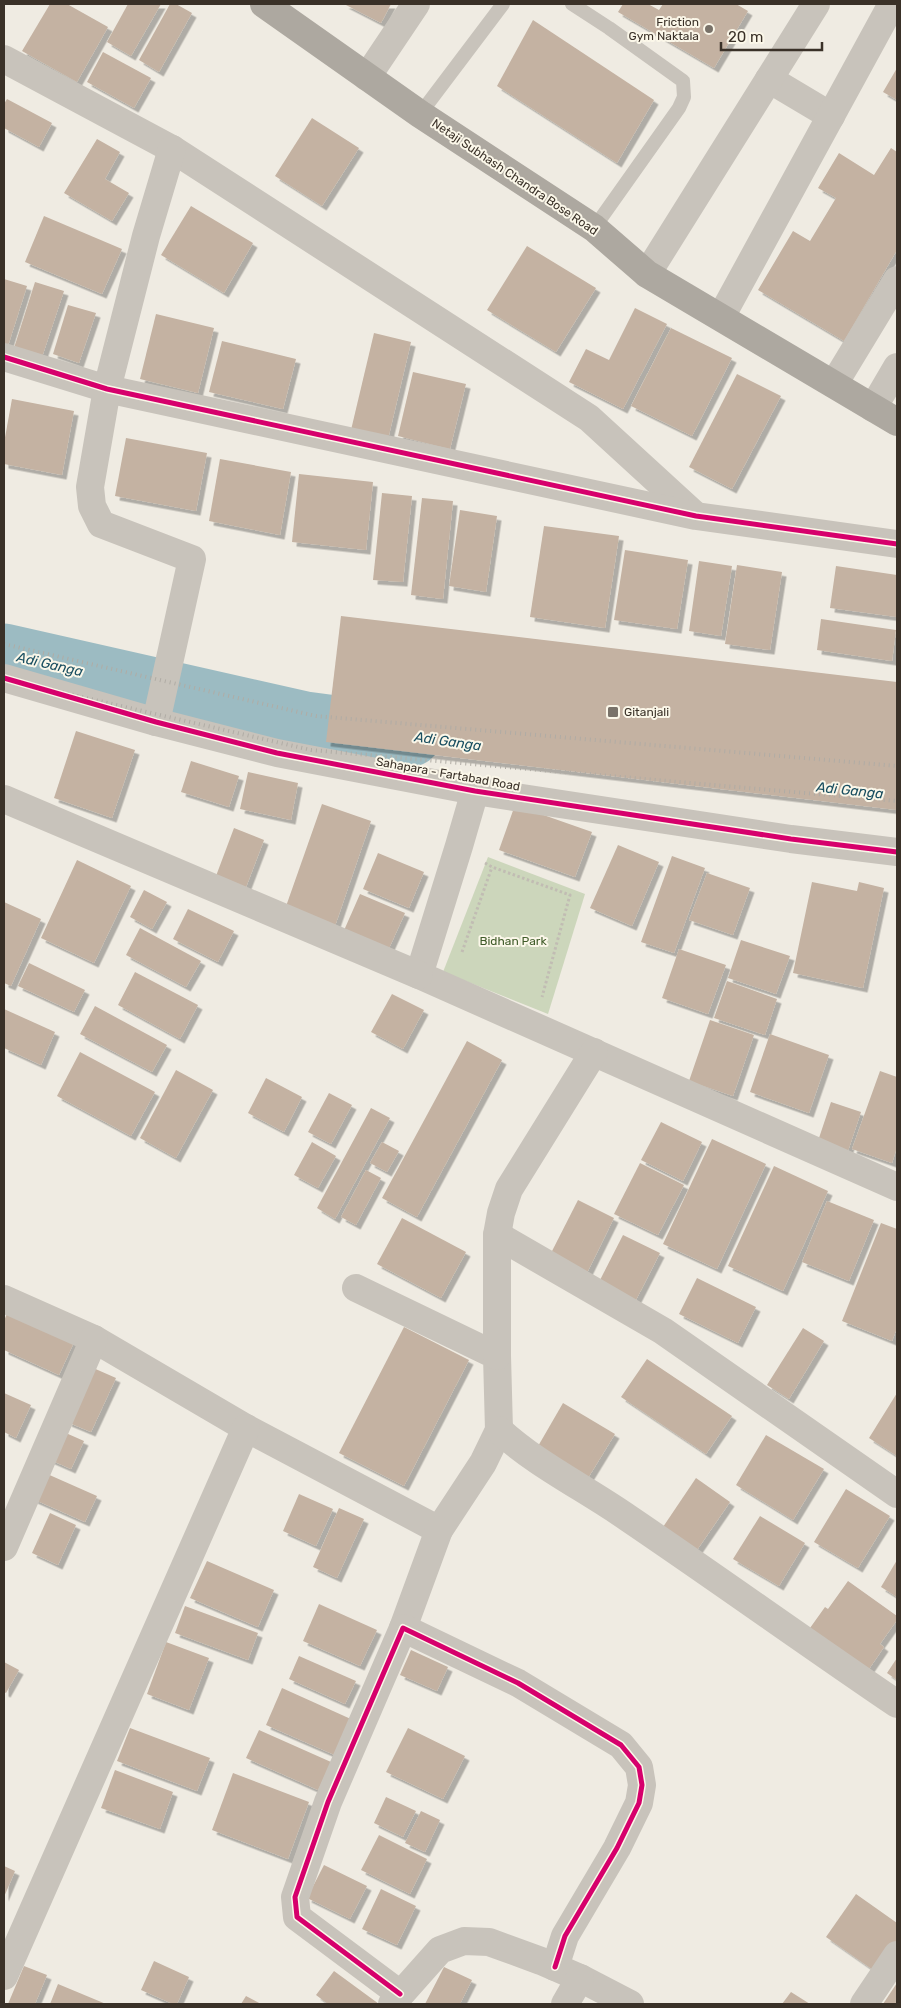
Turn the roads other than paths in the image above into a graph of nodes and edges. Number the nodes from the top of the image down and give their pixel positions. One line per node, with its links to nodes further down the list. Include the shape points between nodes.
1 (264, 4): 8 (main road, Netaji Subhash Chandra Bose Road)
2 (416, 4): 8 (street)
3 (503, 4): 10 (lane)
4 (572, 4): 13 (lane, via 683,81 684,97 679,108)
5 (816, 4): 9 (street)
6 (892, 4): 11 (street)
7 (4, 59): 12 (street)
8 (367, 77): 10 (main road, Netaji Subhash Chandra Bose Road)
9 (769, 80): 11 (street); 14 (street)
10 (420, 114): 13 (main road, Netaji Subhash Chandra Bose Road)
11 (831, 116): 16 (street)
12 (172, 149): 20 (street); 23 (street, via 589,418)
13 (594, 228): 14 (main road, Netaji Subhash Chandra Bose Road)
14 (648, 274): 16 (main road, Netaji Subhash Chandra Bose Road)
15 (897, 280): 19 (street)
16 (721, 317): 19 (main road, Netaji Subhash Chandra Bose Road)
17 (4, 357): 20 (street)
18 (897, 367): 21 (street)
19 (834, 384): 21 (main road, Netaji Subhash Chandra Bose Road)
20 (107, 389): 23 (street); 26 (street, via 90,487 92,506 101,524 192,559)
21 (873, 408): 22 (main road, Netaji Subhash Chandra Bose Road)
22 (897, 422)
23 (696, 516): 24 (street)
24 (897, 544)
25 (4, 678): 26 (street, Sahapara - Fartabad Road)
26 (161, 700): 27 (street, Sahapara - Fartabad Road, via 277,753)
27 (474, 790): 29 (street, Sahapara - Fartabad Road, via 790,839); 30 (street)
28 (4, 799): 30 (street)
29 (897, 852)
30 (419, 976): 31 (street)
31 (594, 1052): 32 (street); 33 (street, via 509,1189)
32 (897, 1187)
33 (496, 1235): 37 (street); 40 (street, via 663,1331)
34 (356, 1288): 37 (street)
35 (4, 1299): 36 (street)
36 (94, 1339): 38 (street); 42 (street)
37 (497, 1356): 39 (street)
38 (246, 1428): 41 (street); 47 (street)
39 (499, 1430): 41 (street, via 483,1463); 44 (street, via 518,1447 626,1517)
40 (897, 1494)
41 (439, 1530): 43 (street)
42 (4, 1547)
43 (403, 1628): 46 (street, via 518,1683 621,1745 639,1767 642,1785 639,1803 617,1848 565,1936); 49 (street, via 328,1802 295,1897 297,1917)
44 (897, 1704)
45 (897, 1955): 52 (street)
46 (555, 1967): 48 (street); 49 (street, via 489,1942 464,1941 440,1950)
47 (4, 1976)
48 (580, 1978): 50 (street); 51 (street)
49 (396, 1999)
50 (565, 2004)
51 (630, 2004)
52 (864, 2004)

